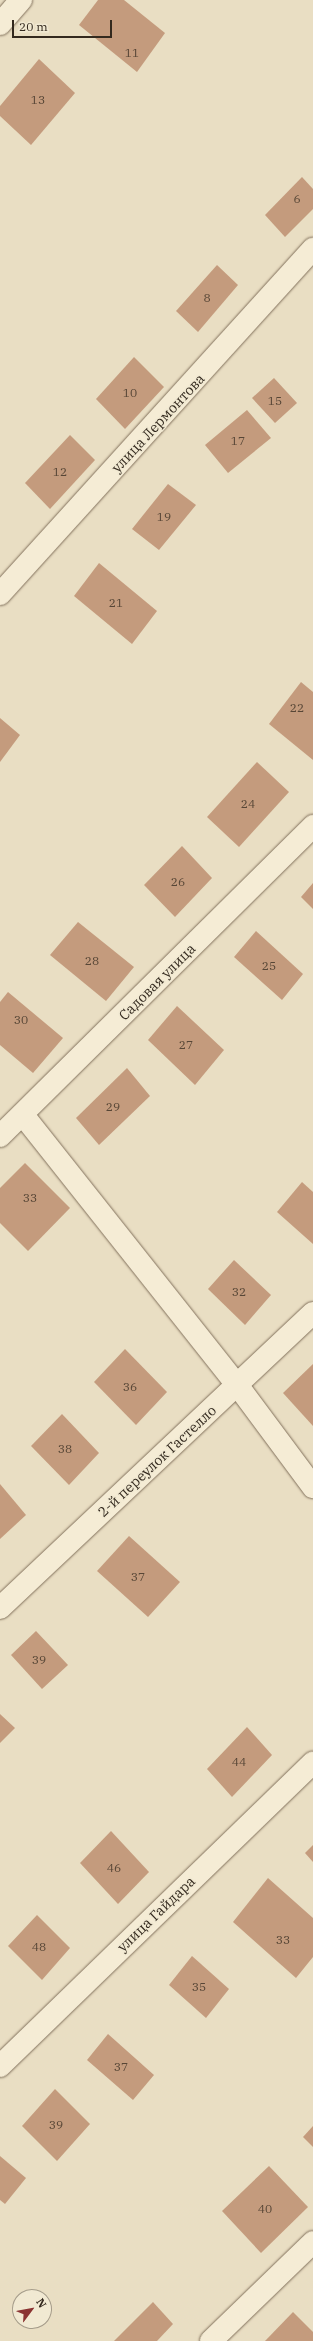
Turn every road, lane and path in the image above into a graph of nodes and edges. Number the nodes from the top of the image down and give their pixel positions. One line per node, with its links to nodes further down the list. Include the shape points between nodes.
1 (21, 0): 2 (street)
2 (0, 24)
3 (313, 249): 4 (street, улица Лермонтова)
4 (0, 594)
5 (313, 826): 6 (street, Садовая улица)
6 (23, 1115): 7 (street, Садовая улица); 9 (street)
7 (0, 1136)
8 (313, 1313): 9 (street, 2-й переулок Гастелло)
9 (238, 1386): 10 (street); 11 (street, 2-й переулок Гастелло)
10 (313, 1487)
11 (0, 1608)
12 (313, 1763): 13 (street, улица Гайдара)
13 (0, 2066)
14 (313, 2242): 15 (street)
15 (211, 2341)

